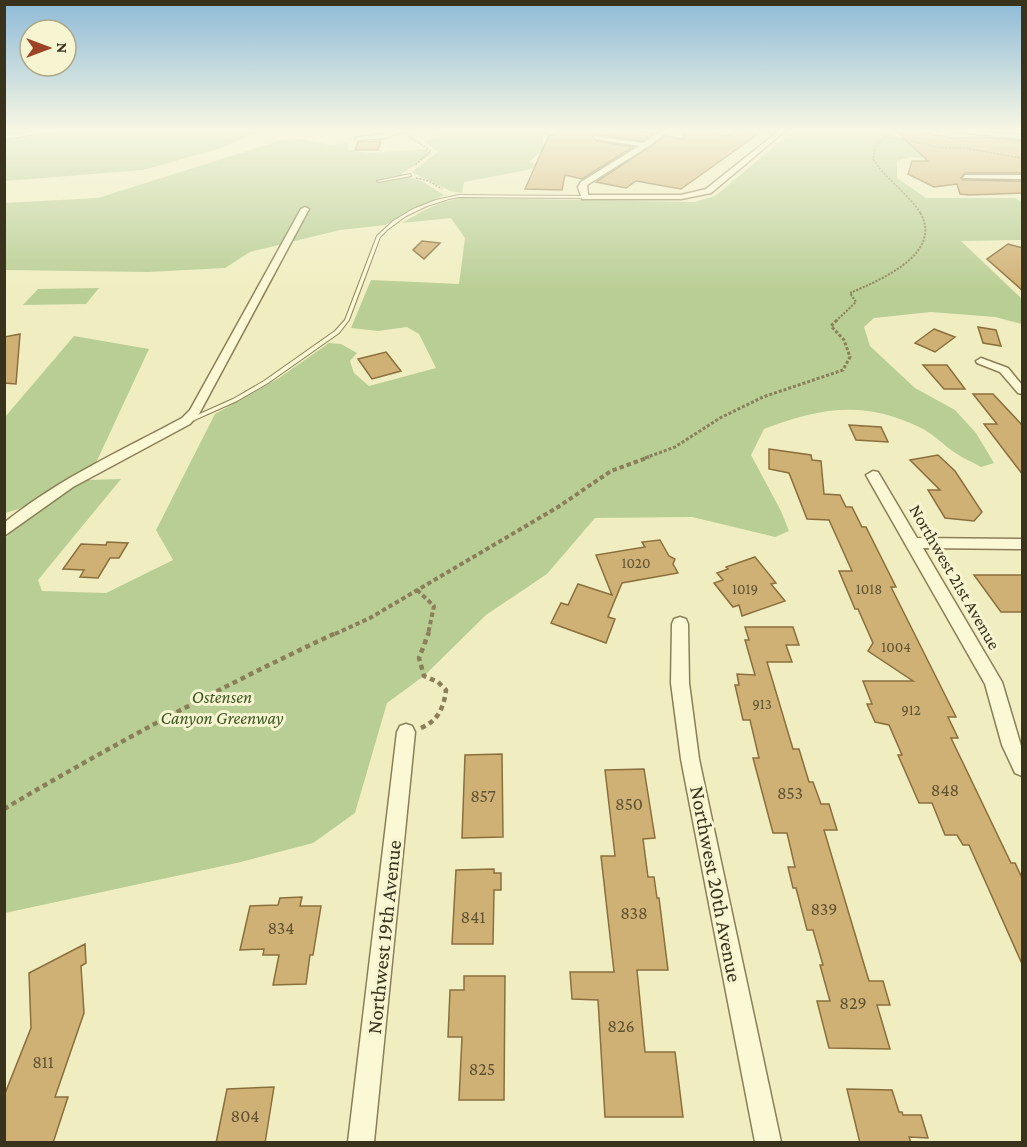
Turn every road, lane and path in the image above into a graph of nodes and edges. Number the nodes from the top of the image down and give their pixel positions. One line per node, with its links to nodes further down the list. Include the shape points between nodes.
1 (433, 184): 5 (path)
2 (585, 184): 6 (street)
3 (716, 184): 6 (street, via 697,195 681,197)
4 (891, 184): 15 (path, via 918,208 925,230 924,243 904,266 850,293 856,302 831,326 844,340 850,357 843,370 763,397 675,447 611,471)
5 (459, 196): 6 (lane); 10 (lane, via 424,205 384,229 373,246 347,320 338,332 266,382)
6 (585, 197)
7 (305, 209): 10 (street, via 195,412)
8 (981, 361): 9 (street, via 1004,370)
9 (1023, 391)
10 (186, 421): 12 (street, via 81,477)
11 (873, 475): 13 (street, Northwest 21st Avenue)
12 (5, 529)
13 (913, 543): 14 (street); 18 (street, Northwest 21st Avenue, via 993,682 1011,745)
14 (1023, 544)
15 (417, 590): 17 (path, via 434,606 419,658 424,676 446,690 445,705 429,725); 19 (path, via 370,618 261,668)
16 (680, 624): 21 (street, Northwest 20th Avenue, via 680,683 690,759)
17 (406, 732): 20 (street, Northwest 19th Avenue)
18 (1023, 767)
19 (4, 809)
20 (361, 1143)
21 (768, 1143)

